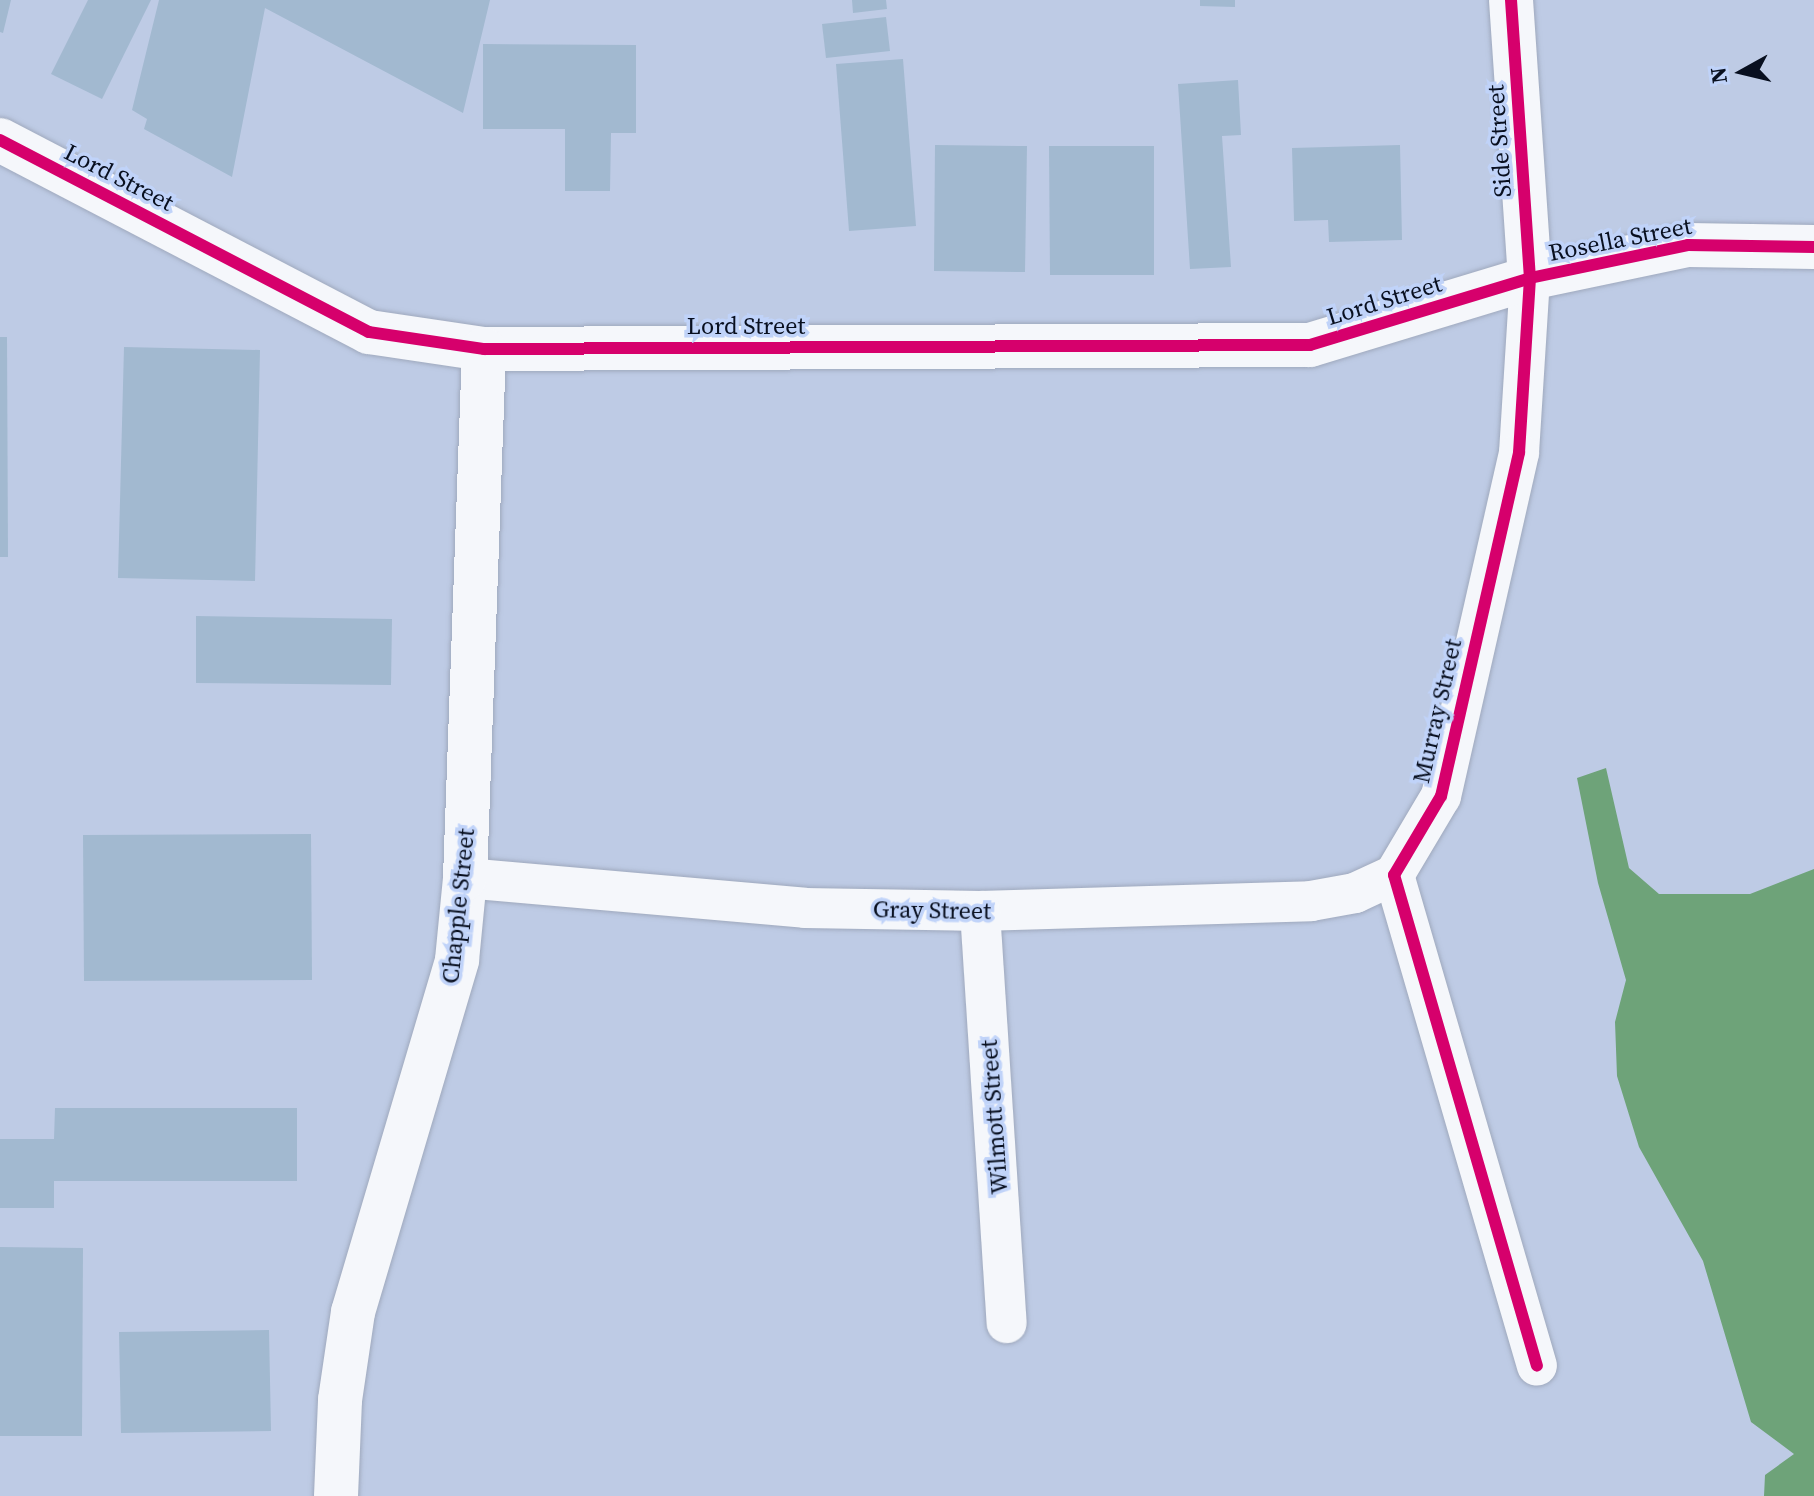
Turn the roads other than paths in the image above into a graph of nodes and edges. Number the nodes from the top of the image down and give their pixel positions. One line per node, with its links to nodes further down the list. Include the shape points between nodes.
1 (1511, 0): 4 (street, Side Street)
2 (0, 140): 5 (street, Lord Street, via 369,332)
3 (1814, 247): 4 (street, Rosella Street, via 1688,245)
4 (1530, 278): 5 (street, Lord Street, via 1310,345); 6 (street, Murray Street, via 1519,453 1445,780 1441,796)
5 (484, 349): 7 (street, Chapple Street)
6 (1394, 875): 8 (street, Gray Street, via 1355,893 1311,901); 10 (street)
7 (465, 878): 8 (street, Gray Street, via 805,908); 11 (street, Chapple Street, via 457,960 439,1031 407,1116 353,1312 340,1400)
8 (980, 911): 9 (street, Wilmott Street)
9 (1007, 1323)
10 (1537, 1366)
11 (336, 1496)

